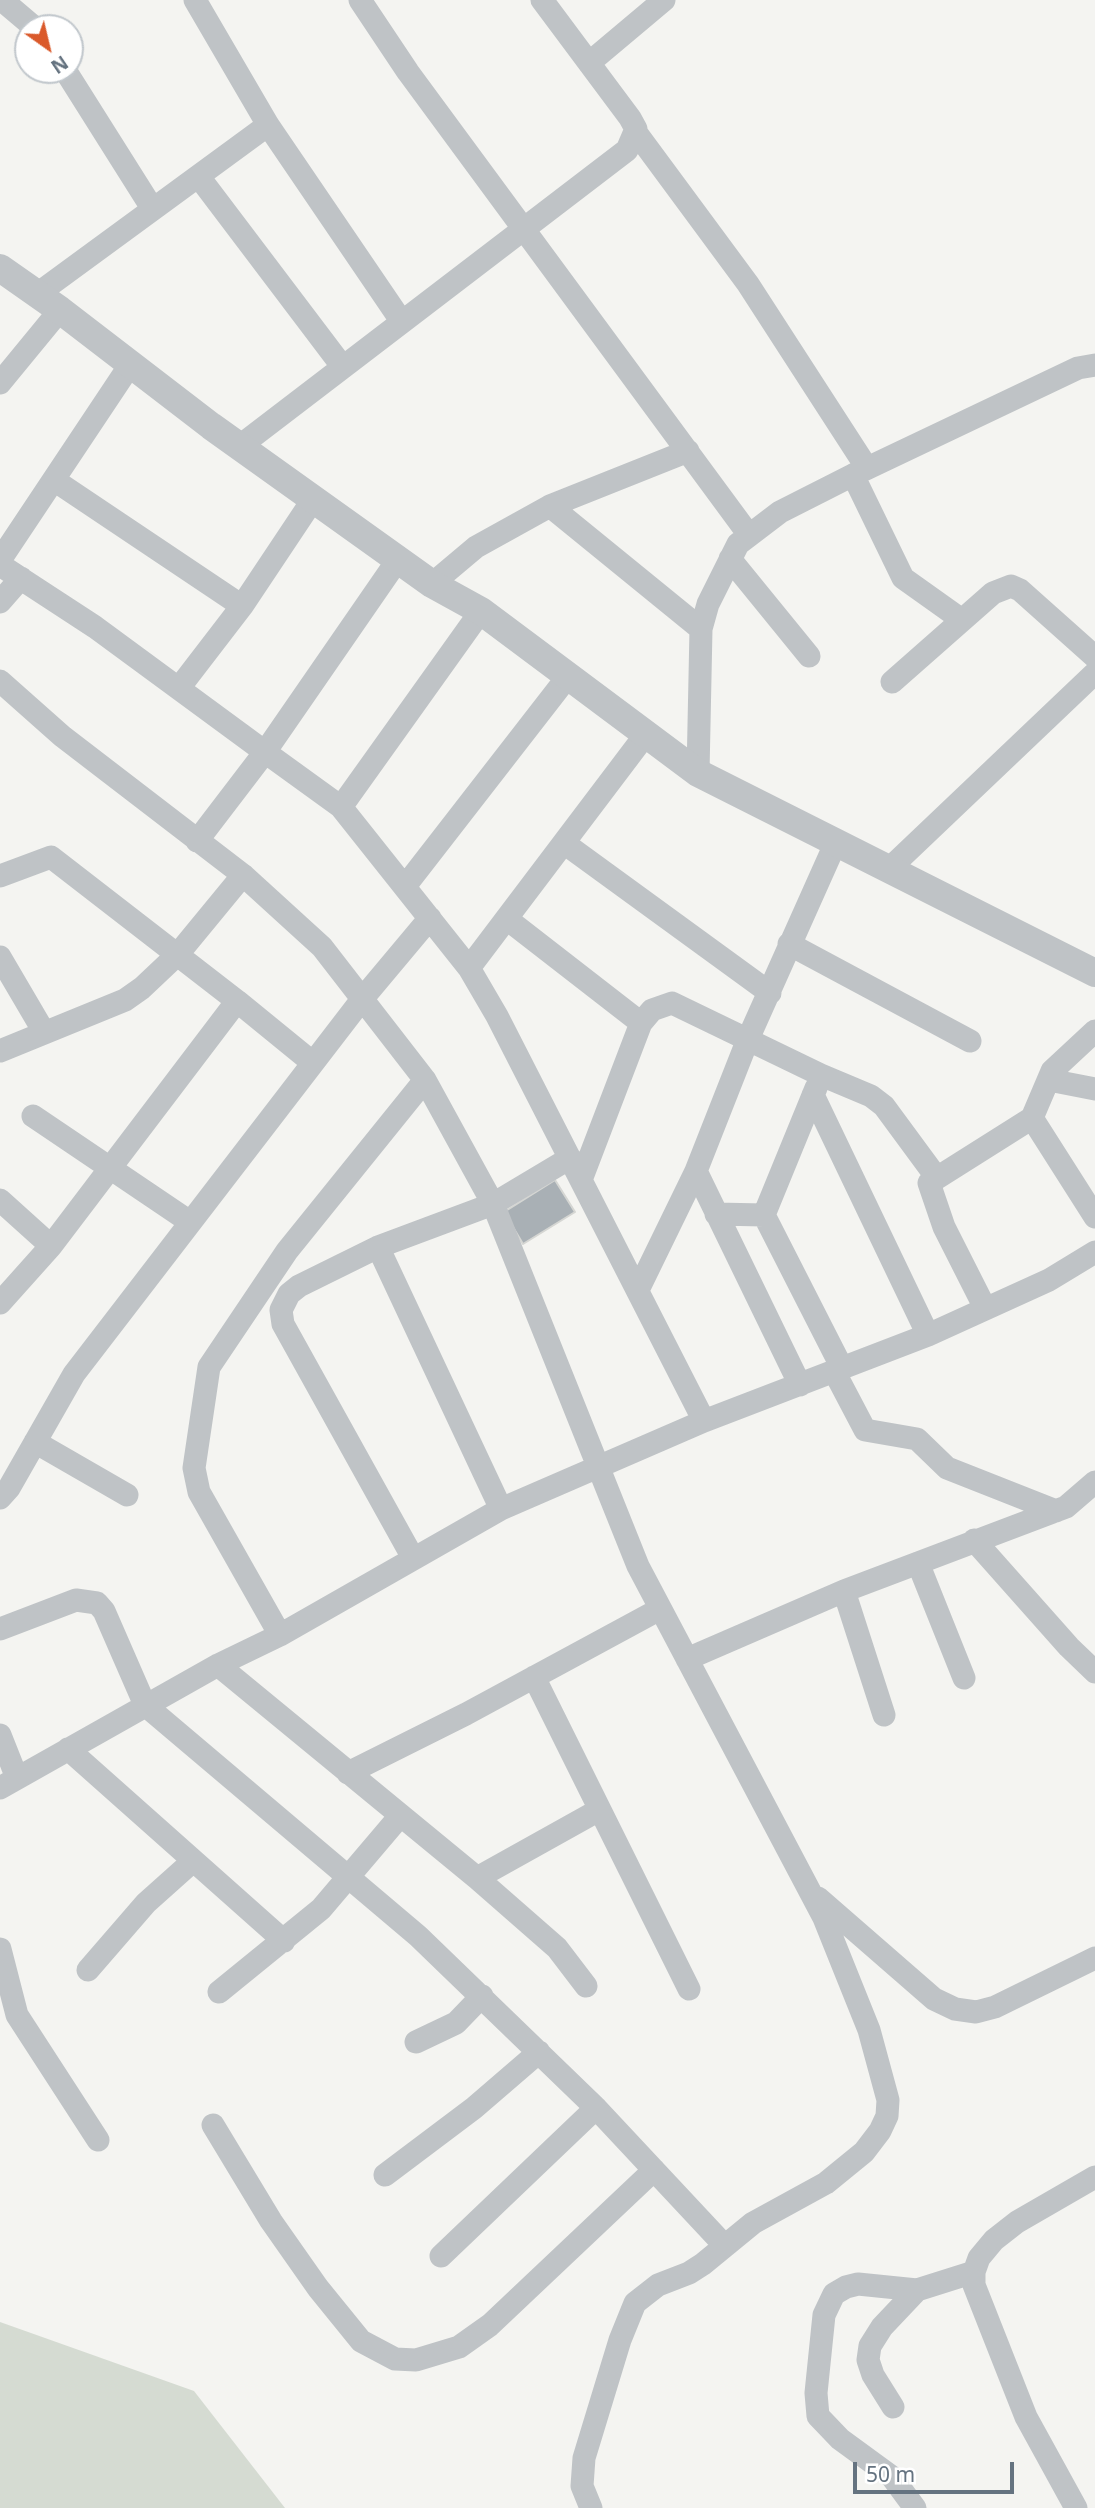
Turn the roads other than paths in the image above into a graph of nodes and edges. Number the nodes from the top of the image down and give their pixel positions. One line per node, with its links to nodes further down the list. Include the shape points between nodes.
1 (2, 0): 6 (street)
2 (195, 0): 9 (street)
3 (360, 0): 13 (street)
4 (541, 0): 7 (street)
5 (664, 0): 7 (street)
6 (18, 14)
7 (589, 63): 10 (street)
8 (74, 84): 12 (street)
9 (268, 125): 11 (street); 17 (street)
10 (635, 131): 13 (street, via 627,150); 24 (street, via 748,284)
11 (199, 177): 12 (street); 20 (street)
12 (152, 208): 15 (street)
13 (526, 229): 17 (street); 23 (street)
14 (0, 268): 15 (street)
15 (36, 295): 16 (street)
16 (60, 310): 19 (street); 21 (street)
17 (402, 322): 20 (street)
18 (1089, 363): 24 (street)
19 (130, 365): 22 (street); 25 (street)
20 (342, 366): 22 (street)
21 (0, 383)
22 (240, 446): 26 (street)
23 (688, 451): 27 (street); 28 (street)
24 (860, 471): 28 (street, via 780,512); 37 (street, via 903,578)
25 (54, 480): 31 (street); 35 (street)
26 (314, 498): 29 (street); 35 (street)
27 (550, 506): 33 (street, via 476,547); 38 (street)
28 (749, 535): 30 (street)
29 (399, 558): 33 (street); 47 (street)
30 (730, 559): 38 (street); 39 (street)
31 (0, 562): 32 (street)
32 (21, 579): 34 (street); 45 (street)
33 (432, 584): 36 (street)
34 (0, 602)
35 (242, 606): 45 (street)
36 (481, 611): 42 (street); 49 (street)
37 (962, 620): 40 (street, via 993,593 1011,586); 44 (street)
38 (701, 629): 48 (street)
39 (809, 656)
40 (1095, 657)
41 (1095, 673): 53 (street)
42 (569, 674): 46 (street); 56 (street)
43 (0, 681): 50 (street, via 62,736)
44 (892, 682)
45 (179, 688): 47 (street)
46 (646, 734): 48 (street); 52 (street)
47 (265, 752): 49 (street); 50 (street)
48 (698, 773): 51 (street)
49 (341, 807): 56 (street)
50 (197, 841): 54 (street)
51 (836, 842): 53 (street); 59 (street)
52 (564, 843): 58 (street); 64 (street)
53 (890, 868): 63 (street)
54 (243, 875): 60 (street); 65 (street, via 323,947)
55 (0, 876): 60 (street, via 51,857)
56 (406, 885): 57 (street)
57 (430, 918): 62 (street); 65 (street)
58 (507, 919): 62 (street); 67 (street)
59 (789, 944): 64 (street); 71 (street)
60 (178, 954): 66 (street); 69 (street, via 125,1000)
61 (0, 957): 69 (street)
62 (469, 968): 80 (street)
63 (1095, 973)
64 (770, 993): 70 (street)
65 (363, 998): 73 (street); 74 (street)
66 (237, 1001): 73 (street); 81 (street)
67 (641, 1023): 70 (street, via 652,1010 672,1003); 84 (street)
68 (1095, 1031): 75 (street, via 1052,1071)
69 (44, 1032): 72 (street)
70 (748, 1039): 76 (street); 82 (street)
71 (970, 1041)
72 (0, 1051)
73 (313, 1063): 90 (street)
74 (425, 1080): 86 (street); 114 (street, via 287,1251 209,1367 194,1468 199,1492)
75 (1049, 1080): 77 (street); 79 (street)
76 (817, 1085): 83 (street, via 871,1096 884,1106); 88 (street); 97 (street)
77 (1095, 1089)
78 (33, 1116): 81 (street)
79 (1032, 1118): 83 (street); 89 (street)
80 (570, 1158): 84 (street); 86 (street)
81 (108, 1168): 90 (street); 91 (street)
82 (696, 1171): 87 (street); 94 (street)
83 (937, 1178): 96 (street, via 929,1183 944,1227)
84 (581, 1180): 94 (street)
85 (0, 1200): 91 (street)
86 (493, 1204): 92 (street); 102 (street)
87 (716, 1214): 88 (street); 99 (street)
88 (764, 1214): 98 (street)
89 (1095, 1217)
90 (190, 1222): 101 (street, via 74,1374)
91 (51, 1245): 95 (street)
92 (378, 1247): 106 (street); 109 (street, via 289,1294 281,1310 283,1324)
93 (1095, 1252): 96 (street, via 1049,1280)
94 (638, 1290): 100 (street)
95 (0, 1303)
96 (985, 1308): 97 (street)
97 (928, 1335): 98 (street)
98 (838, 1369): 99 (street); 107 (street, via 865,1430 917,1439 947,1468)
99 (800, 1385): 100 (street)
100 (704, 1421): 102 (street)
101 (35, 1442): 104 (street); 105 (street)
102 (598, 1465): 106 (street); 112 (street)
103 (1095, 1482): 107 (street, via 1080,1498)
104 (127, 1495)
105 (0, 1497)
106 (501, 1509): 109 (street)
107 (1056, 1511): 108 (street)
108 (974, 1540): 110 (street); 117 (street)
109 (413, 1558): 114 (street)
110 (918, 1563): 111 (street); 119 (street)
111 (844, 1591): 115 (street); 121 (street)
112 (660, 1609): 115 (street); 118 (street)
113 (0, 1629): 120 (street, via 76,1600 97,1603)
114 (280, 1635): 116 (street)
115 (687, 1659): 131 (street)
116 (218, 1665): 120 (street); 124 (street)
117 (1095, 1672)
118 (534, 1677): 124 (street); 126 (street)
119 (964, 1678)
120 (145, 1705): 123 (street); 129 (street)
121 (884, 1715)
122 (0, 1735): 125 (street)
123 (68, 1749): 125 (street); 128 (street)
124 (348, 1773): 127 (street)
125 (9, 1783)
126 (599, 1810): 130 (street); 137 (street)
127 (400, 1815): 129 (street); 130 (street)
128 (193, 1861): 132 (street); 135 (street, via 146,1903)
129 (350, 1877): 132 (street); 139 (street)
130 (477, 1878): 136 (street, via 557,1948)
131 (809, 1889): 134 (street, via 934,1999 955,2009 976,2012 995,2007); 148 (street, via 869,2030 888,2100 887,2116 864,2152 826,2183 753,2223)
132 (284, 1941): 138 (street)
133 (0, 1949): 144 (street, via 18,2015)
134 (1095, 1958)
135 (88, 1970)
136 (586, 1986)
137 (689, 1989)
138 (219, 1992)
139 (482, 1996): 140 (street, via 456,2023); 141 (street)
140 (416, 2042)
141 (539, 2052): 142 (street); 146 (street)
142 (596, 2108): 145 (street); 149 (street)
143 (213, 2125): 145 (street, via 317,2288 360,2341 395,2359 416,2360 459,2347 490,2325)
144 (98, 2140)
145 (654, 2170): 148 (street)
146 (385, 2175)
147 (1095, 2177): 150 (street, via 994,2240)
148 (725, 2246): 153 (street, via 689,2273 657,2285 635,2304 580,2475)
149 (441, 2256)
150 (974, 2272): 151 (street); 155 (street, via 974,2285 1027,2417)
151 (917, 2290): 152 (street, via 870,2346 873,2375); 154 (street, via 858,2284 834,2294 824,2315 816,2407 824,2426 884,2470)
152 (893, 2407)
153 (591, 2508)
154 (915, 2508)
155 (1076, 2508)

